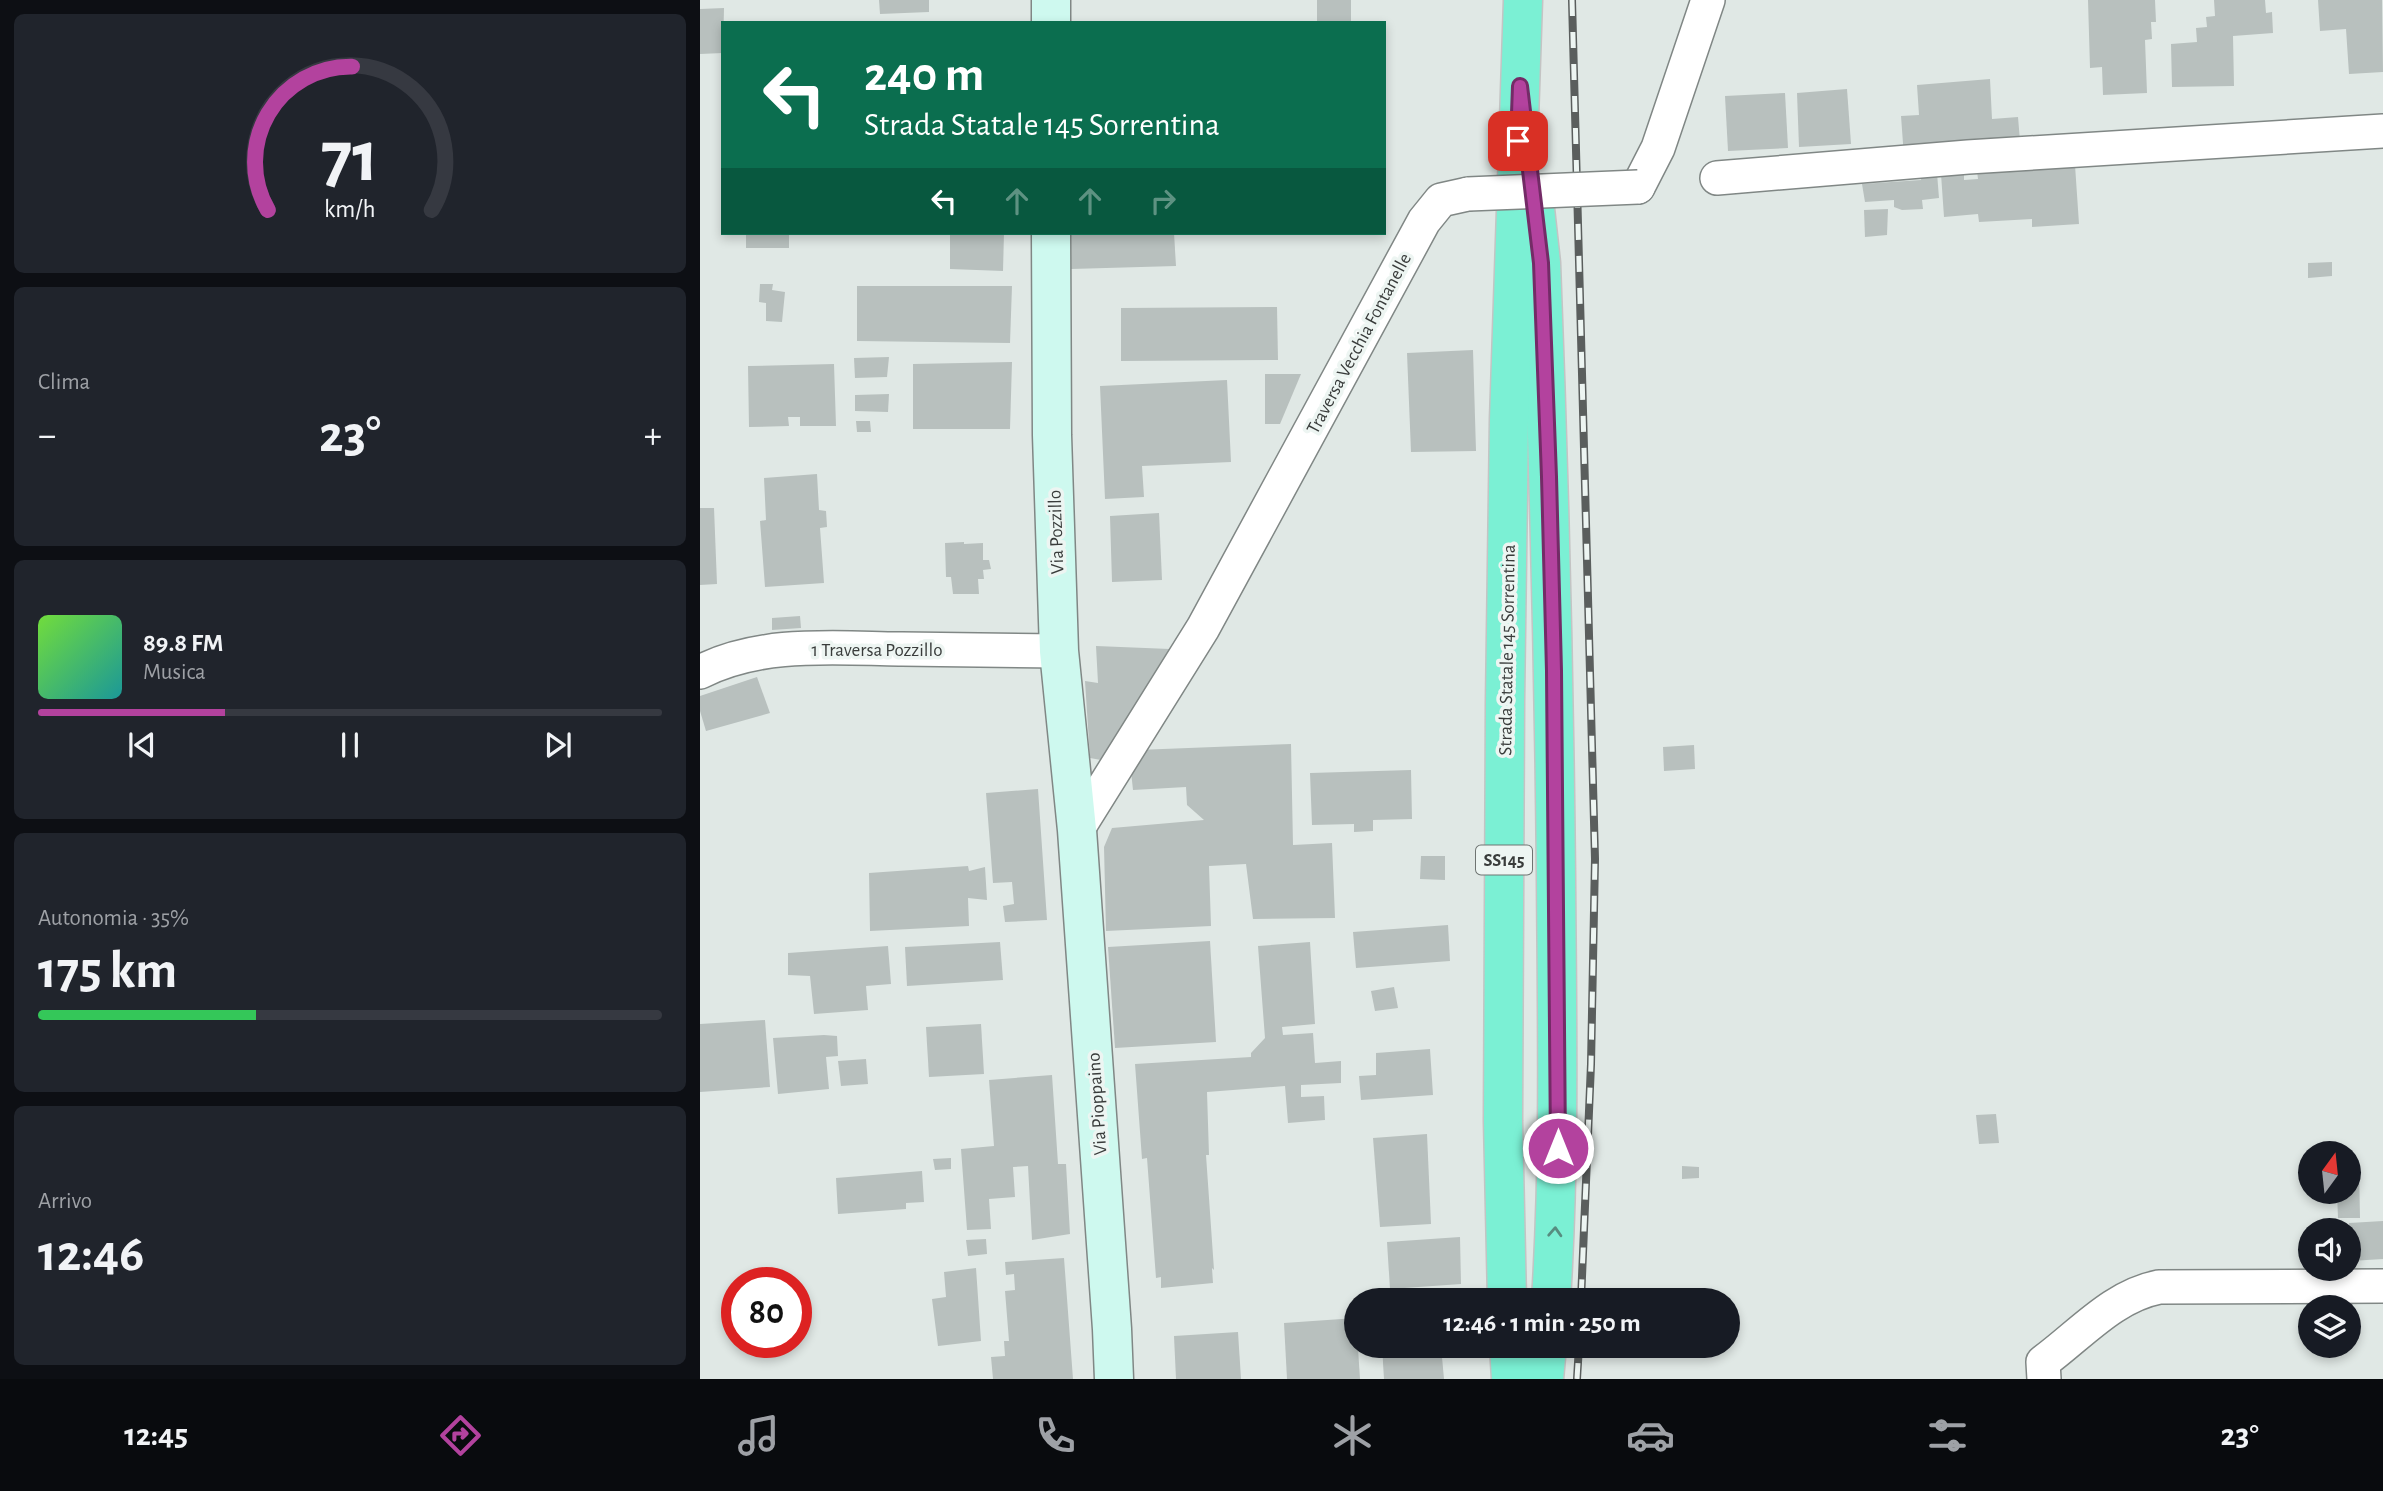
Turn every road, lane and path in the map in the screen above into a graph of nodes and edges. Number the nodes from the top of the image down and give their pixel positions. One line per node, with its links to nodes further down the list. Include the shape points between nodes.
1 (1051, 0): 4 (main road)
2 (1523, 0): 5 (highway, Strada Statale 145 Sorrentina / SS145)
3 (1708, 0): 11 (street, Traversa Vecchia Fontanelle, bridge, via 1658,148 1638,187 1468,194 1441,200 1424,221 1203,628)
4 (1051, 21)
5 (1520, 86): 13 (highway, Strada Statale 145 Sorrentina / SS145, via 1509,420 1503,972); 14 (highway, one-way to 5, via 1558,1092 1550,503 1541,263)
6 (2383, 131): 7 (street)
7 (1717, 178)
8 (1051, 235): 9 (main road, Via Pozzillo)
9 (1059, 651): 10 (street, 1 Traversa Pozzillo, via 829,648 753,652); 11 (main road, Via Pozzillo)
10 (700, 672)
11 (1077, 830): 17 (main road, Via Pioppaino)
12 (2383, 1286): 18 (street, via 2143,1290 2102,1314 2043,1362)
13 (1507, 1288)
14 (1552, 1288)
15 (1532, 1358): 16 (highway)
16 (1516, 1370)
17 (1114, 1379)
18 (2044, 1379)

